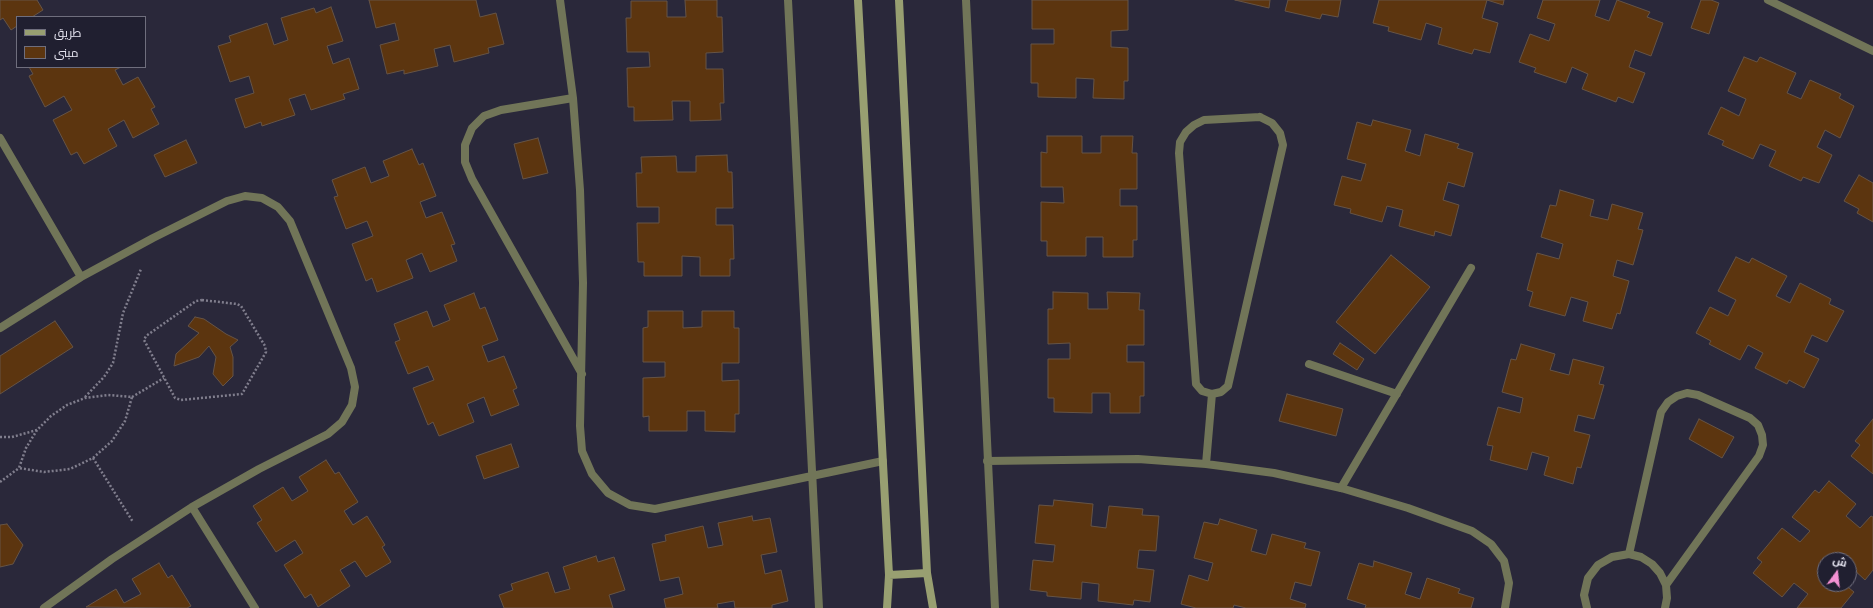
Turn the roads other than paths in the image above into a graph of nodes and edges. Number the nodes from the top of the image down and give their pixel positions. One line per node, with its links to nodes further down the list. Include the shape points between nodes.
1 (560, 0): 8 (street)
2 (788, 0): 20 (street)
3 (858, 0): 18 (street)
4 (899, 0): 24 (street)
5 (966, 0): 17 (street)
6 (1768, 0): 7 (street)
7 (1873, 51)
8 (573, 98): 14 (street, via 581,213); 14 (street, via 501,110 484,116 472,128 465,145 465,162 472,179)
9 (0, 138): 11 (street)
10 (1471, 268): 16 (street)
11 (81, 277): 12 (street); 22 (street, via 227,201 244,196 262,198 278,207 290,221 351,368 355,387 352,405 342,422 328,434)
12 (0, 328)
13 (1309, 364): 16 (street)
14 (583, 375): 20 (street, via 580,426 582,451 592,474 608,493 630,505 655,509)
15 (1212, 394): 15 (street, via 1202,391 1196,384 1180,142 1186,132 1204,120 1260,117 1272,123 1280,133 1283,145 1228,386 1221,392); 19 (street)
16 (1397, 394): 21 (street)
17 (987, 460): 19 (street, via 1138,459); 32 (street)
18 (883, 461): 20 (street); 25 (street)
19 (1206, 464): 21 (street, via 1274,474)
20 (812, 474): 29 (street)
21 (1341, 488): 33 (street, via 1472,531 1491,544 1504,561 1509,583)
22 (192, 507): 27 (street, via 112,559); 28 (street)
23 (1629, 554): 26 (street, via 1641,557 1652,564); 26 (street, via 1662,412 1668,402 1687,393 1698,394 1750,418 1758,425 1762,435 1759,456); 34 (street, via 1612,557 1598,565 1588,578 1584,594)
24 (927, 573): 25 (street); 31 (street)
25 (889, 575): 30 (street)
26 (1666, 585): 35 (street)
27 (44, 608)
28 (254, 608)
29 (819, 608)
30 (887, 608)
31 (933, 608)
32 (995, 608)
33 (1505, 608)
34 (1587, 608)
35 (1665, 608)

